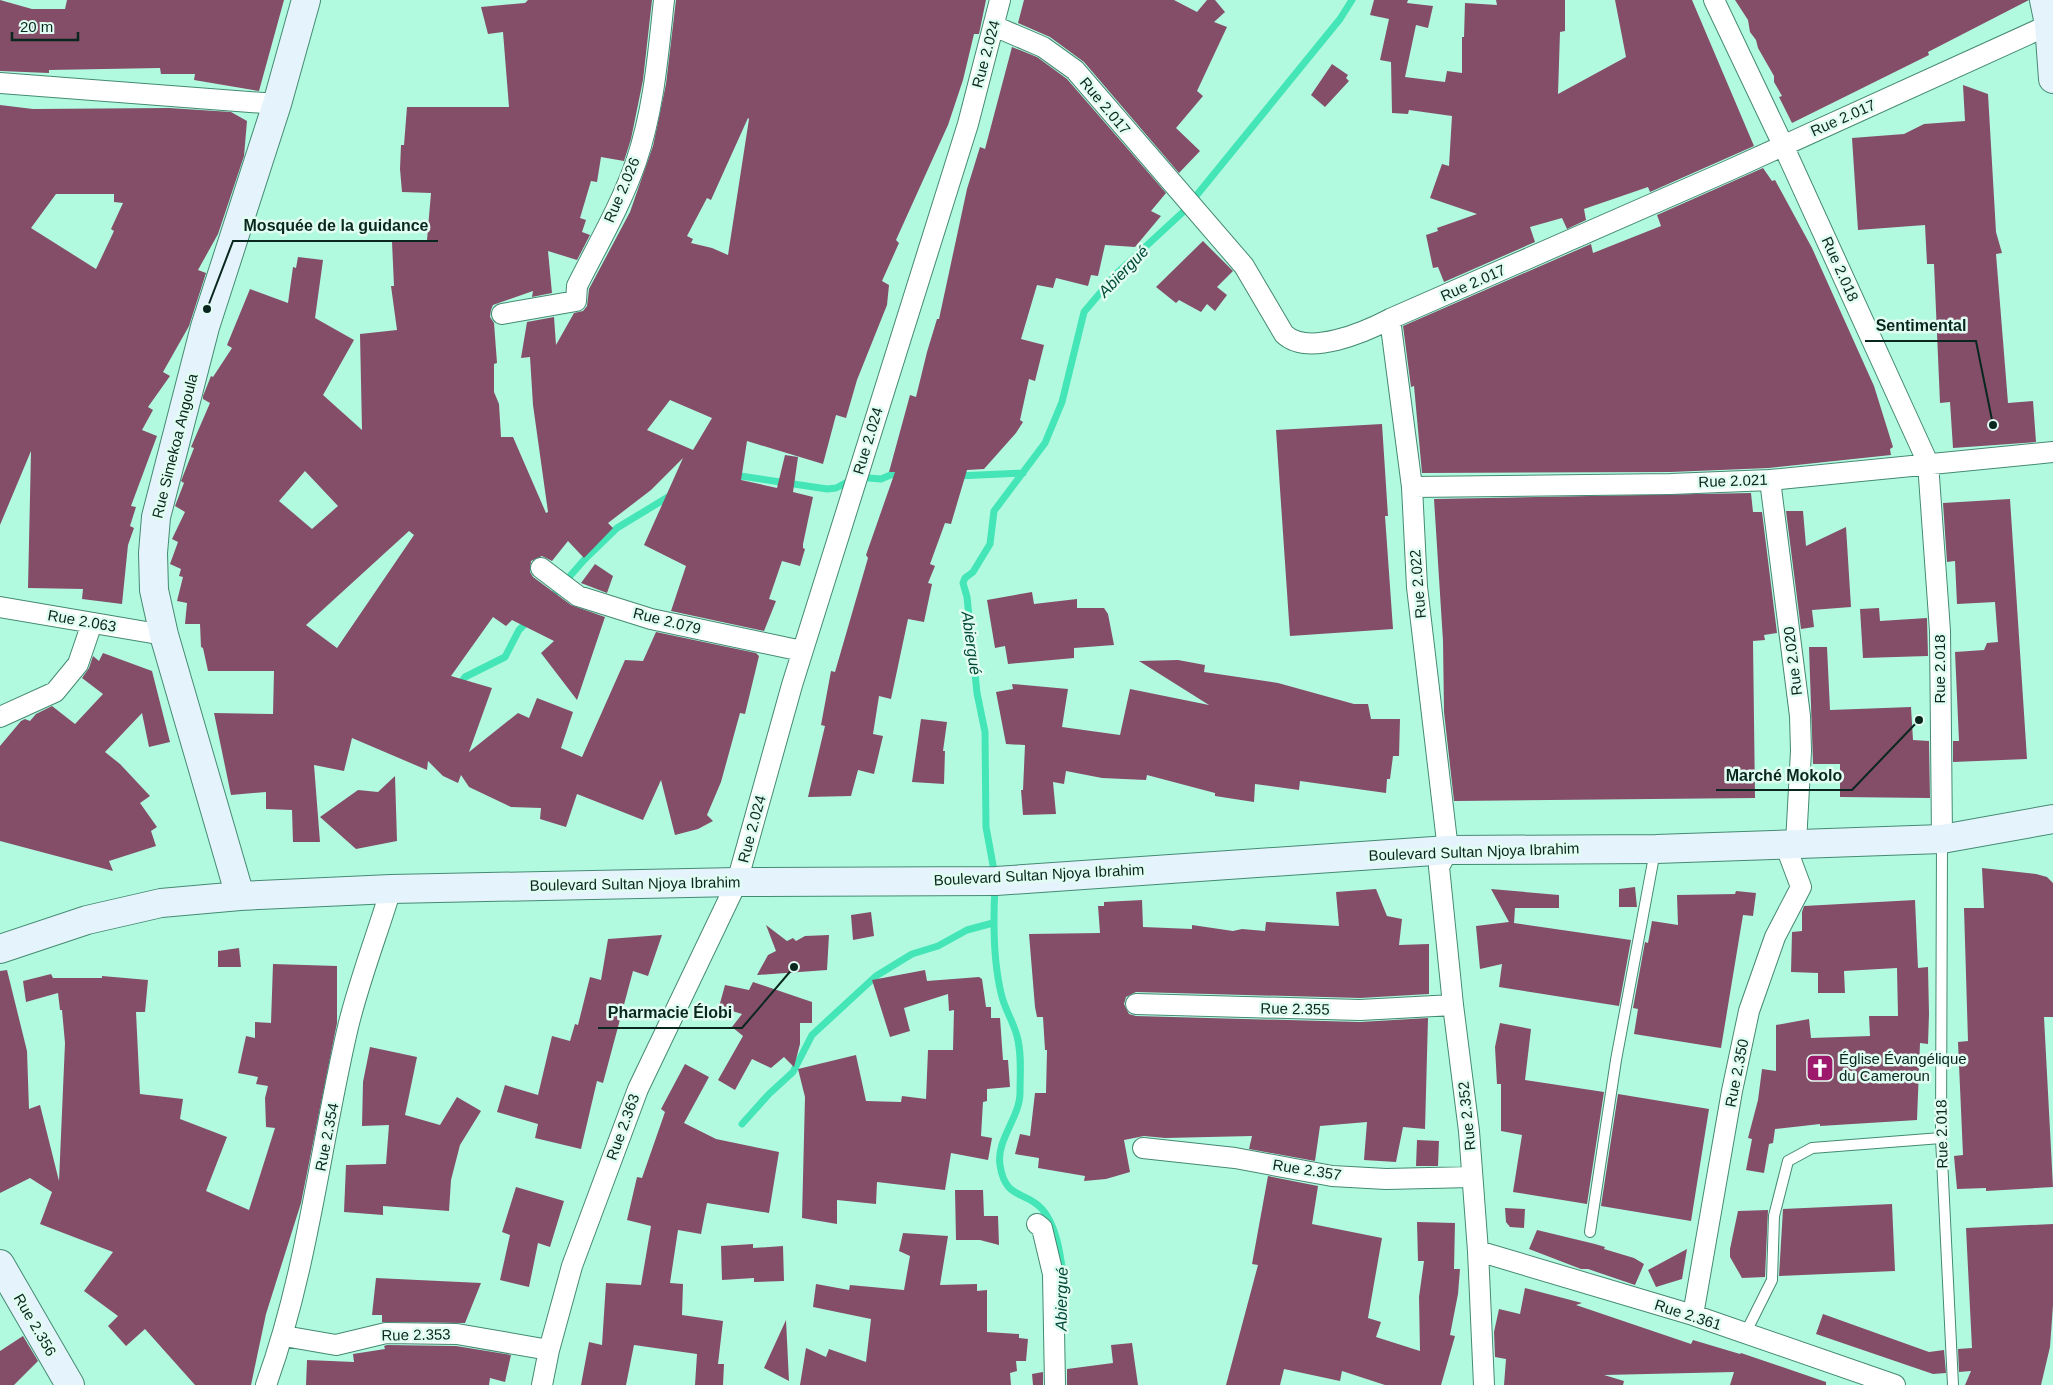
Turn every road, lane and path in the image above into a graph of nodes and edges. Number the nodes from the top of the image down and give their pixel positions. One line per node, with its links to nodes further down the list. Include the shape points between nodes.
1 (306, 0): 9 (street, Rue Simekoa Angoula)
2 (664, 0): 11 (street, Rue 2.026, via 655,79 636,161 577,286 576,300)
3 (1000, 0): 6 (street, Rue 2.024)
4 (1714, 0): 10 (street, Rue 2.018)
5 (2049, 16): 7 (street); 10 (street, Rue 2.017)
6 (994, 26): 12 (street, Rue 2.017, via 1043,47 1075,70 1244,266 1284,334 1291,340 1315,343 1346,338); 21 (street, Rue 2.024, via 965,133)
7 (2053, 79)
8 (0, 83): 9 (street)
9 (277, 104): 20 (street, Rue Simekoa Angoula, via 205,328 156,517 152,553 154,590)
10 (1784, 145): 12 (street, Rue 2.017); 14 (street, Rue 2.018)
11 (502, 314)
12 (1390, 319): 16 (street, Rue 2.022)
13 (2053, 452): 14 (street, Rue 2.021)
14 (1928, 463): 15 (street, Rue 2.021); 24 (street, Rue 2.018, via 1940,631)
15 (1770, 480): 16 (street, Rue 2.021); 25 (street, Rue 2.020, via 1800,716)
16 (1412, 487): 27 (street, Rue 2.022, via 1417,587)
17 (541, 568): 21 (street, Rue 2.079, via 578,596 651,619)
18 (0, 607): 19 (street, Rue 2.063)
19 (92, 623): 20 (street, Rue 2.063); 22 (street, via 78,664 54,692)
20 (164, 635): 30 (street, Rue Simekoa Angoula)
21 (802, 652): 28 (street, Rue 2.024)
22 (0, 717)
23 (2053, 819): 24 (street, Boulevard Sultan Njoya Ibrahim)
24 (1942, 839): 25 (street, Boulevard Sultan Njoya Ibrahim); 34 (lane, Rue 2.018)
25 (1796, 843): 26 (street, Boulevard Sultan Njoya Ibrahim); 41 (street, Rue 2.350, via 1789,855 1801,887 1775,936 1749,1011)
26 (1656, 849): 27 (street, Boulevard Sultan Njoya Ibrahim); 38 (lane, via 1616,1060)
27 (1448, 850): 28 (street, Boulevard Sultan Njoya Ibrahim, via 996,880); 33 (street, Rue 2.352, via 1439,867)
28 (737, 882): 29 (street, Boulevard Sultan Njoya Ibrahim); 44 (street, Rue 2.363, via 638,1089 572,1266)
29 (391, 890): 30 (street, Boulevard Sultan Njoya Ibrahim); 43 (street, Rue 2.354, via 348,1026)
30 (240, 896): 31 (street, Boulevard Sultan Njoya Ibrahim, via 162,903 87,920)
31 (0, 948)
32 (1136, 1004): 33 (street, Rue 2.355, via 1360,1010)
33 (1453, 1005): 36 (street, Rue 2.352)
34 (1941, 1138): 42 (lane, via 1812,1148 1788,1161 1774,1216 1772,1280); 51 (lane, Rue 2.018)
35 (1143, 1148): 36 (street, Rue 2.357, via 1235,1158 1332,1176 1386,1179)
36 (1472, 1177): 39 (street, Rue 2.352)
37 (1038, 1224): 48 (street, via 1042,1228 1053,1274)
38 (1590, 1232)
39 (1478, 1251): 41 (street, Rue 2.361); 49 (street, Rue 2.352)
40 (0, 1264): 45 (street, Rue 2.356)
41 (1693, 1315): 42 (street, Rue 2.361)
42 (1745, 1334): 50 (street, Rue 2.361)
43 (284, 1336): 44 (street, Rue 2.353, via 336,1345 386,1333 457,1334); 46 (street, Rue 2.354)
44 (549, 1350): 47 (street, Rue 2.363)
45 (70, 1385)
46 (266, 1385)
47 (542, 1385)
48 (1055, 1385)
49 (1484, 1385)
50 (1895, 1385)
51 (1953, 1385)

